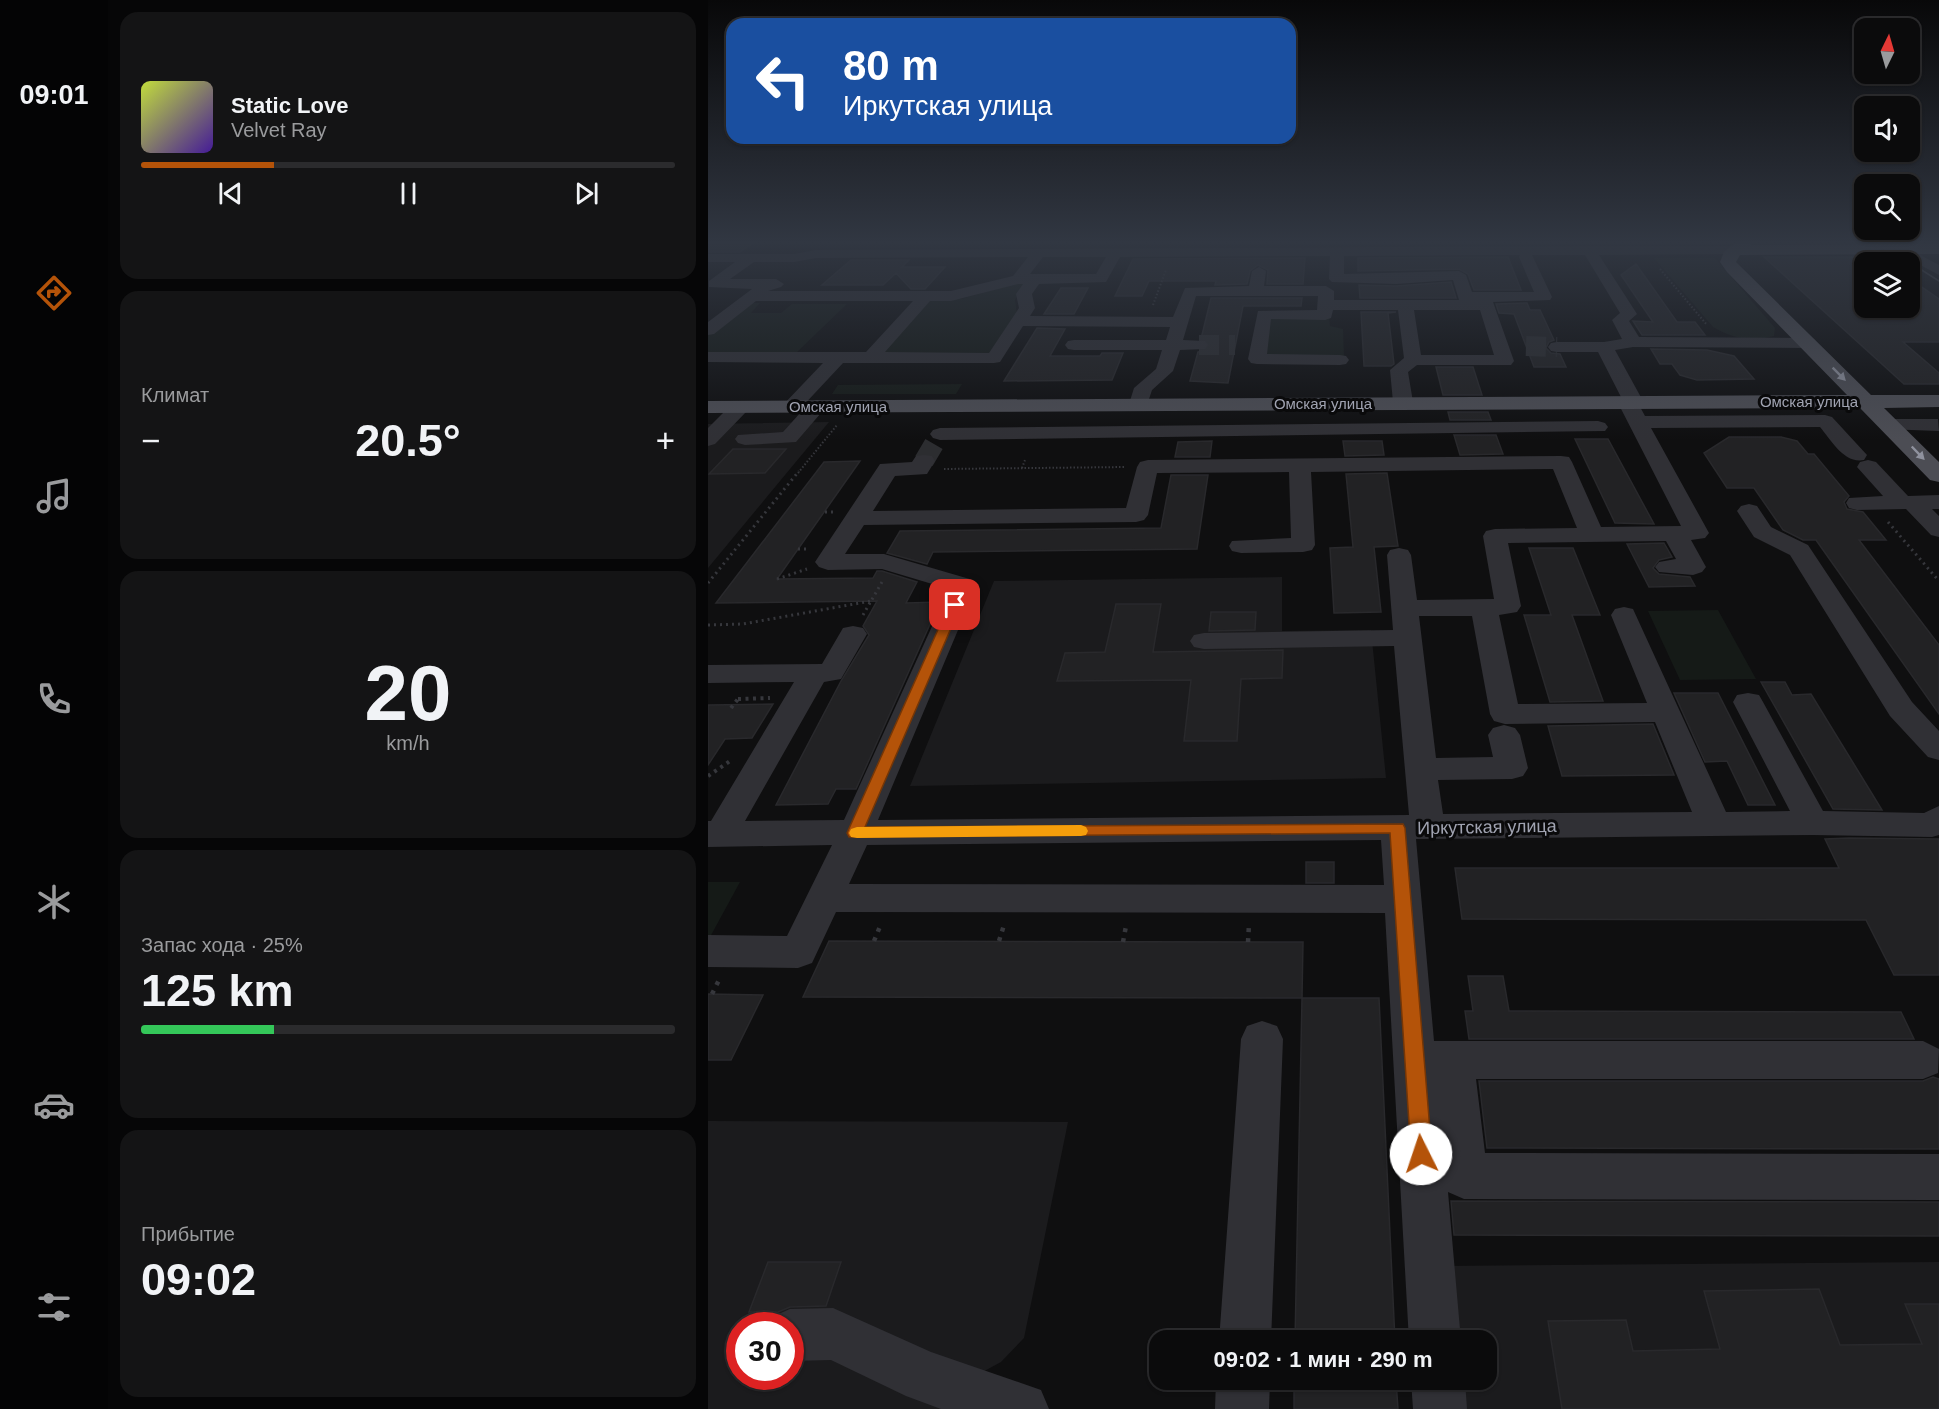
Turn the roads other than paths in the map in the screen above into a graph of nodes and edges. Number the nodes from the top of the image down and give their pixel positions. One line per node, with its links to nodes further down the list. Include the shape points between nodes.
1 (737, 308): 12 (street)
2 (915, 308): 23 (street)
3 (1028, 308): 10 (street)
4 (1185, 308): 11 (street)
5 (1326, 308): 24 (street, via 1325,315 1264,314 1251,345 1257,359)
6 (1403, 308): 25 (street)
7 (1488, 308): 25 (street, via 1509,346 1505,361)
8 (1625, 308): 13 (street, via 1629,314 1620,320)
9 (1772, 308): 14 (main road)
10 (1018, 321): 11 (street); 23 (street, via 994,358)
11 (1180, 322): 17 (street)
12 (708, 330)
13 (1634, 342): 14 (street); 20 (street)
14 (1808, 343): 27 (main road, one-way to 27)
15 (1074, 345): 16 (street)
16 (1150, 345): 17 (street); 26 (street)
17 (1173, 345): 18 (street); 31 (street, via 1164,371 1143,388)
18 (1199, 345)
19 (1557, 346): 20 (street)
20 (1604, 347): 37 (street)
21 (708, 357): 22 (street)
22 (839, 357): 23 (street); 33 (street)
23 (870, 358)
24 (1340, 360)
25 (1413, 360): 29 (street, via 1399,370)
26 (1140, 371)
27 (1867, 401): 28 (main road, Омская улица); 37 (main road, Омская улица); 38 (main road)
28 (1939, 401)
29 (1403, 402): 30 (main road, Омская улица); 37 (main road, Омская улица)
30 (1289, 403): 31 (main road, Омская улица); 41 (street)
31 (1139, 404): 32 (main road, Омская улица)
32 (957, 405): 34 (main road, Омская улица); 44 (street)
33 (792, 406): 34 (main road, Омская улица); 36 (main road, Омская улица)
34 (817, 406): 42 (street, via 789,438)
35 (708, 407): 36 (main road, Омская улица)
36 (740, 407): 43 (street)
37 (1634, 408): 49 (street, via 1825,421); 54 (street, via 1697,533)
38 (1891, 425): 39 (street); 46 (main road, one-way to 46)
39 (1938, 425)
40 (1598, 427): 41 (street)
41 (1288, 430): 44 (street); 45 (street)
42 (745, 439)
43 (708, 440)
44 (930, 452): 51 (street, via 888,469)
45 (1294, 465): 51 (street, via 1148,467 1136,515); 53 (street, via 1561,462); 55 (street, via 1303,544)
46 (1939, 475)
47 (1939, 502): 49 (street)
48 (1864, 503): 49 (street)
49 (1907, 503): 52 (street)
50 (1749, 511): 69 (street, via 1762,532 1799,550 1901,709)
51 (856, 518): 75 (street, via 828,562 884,561 964,585)
52 (1939, 530)
53 (1592, 534): 54 (street); 59 (street, via 1495,536 1508,606)
54 (1675, 534): 57 (street, via 1693,567)
55 (1241, 546)
56 (1399, 555): 58 (street)
57 (1668, 567)
58 (1404, 608): 59 (street); 62 (street)
59 (1484, 609): 67 (street, via 1505,714)
60 (1624, 615): 67 (street)
61 (853, 634): 64 (street, via 831,672)
62 (1407, 638): 63 (street); 70 (street)
63 (1204, 641)
64 (814, 673): 65 (street); 76 (street)
65 (708, 674)
66 (1748, 702): 72 (street)
67 (1666, 711): 71 (street)
68 (1504, 735): 70 (street, via 1512,768)
69 (1939, 750)
70 (1421, 769): 74 (street)
71 (1714, 824): 72 (street, Иркутская улица); 74 (street, Иркутская улица)
72 (1813, 824): 73 (street, Иркутская улица)
73 (1937, 826)
74 (1412, 827): 75 (street, Иркутская улица); 78 (street)
75 (855, 833): 76 (street, Иркутская улица); 77 (street)
76 (714, 834)
77 (823, 898): 78 (street); 79 (street, via 798,952)
78 (1403, 900): 81 (street)
79 (714, 965)
80 (1262, 1039): 84 (street)
81 (1433, 1060): 82 (street); 83 (street, via 1464,1176); 85 (street)
82 (1923, 1060)
83 (1939, 1177)
84 (1246, 1330)
85 (1435, 1330)
86 (804, 1335): 89 (street, via 833,1334 926,1377)
87 (1243, 1390): 90 (street)
88 (1439, 1390): 91 (street)
89 (1022, 1409)
90 (1242, 1409)
91 (1440, 1409)

